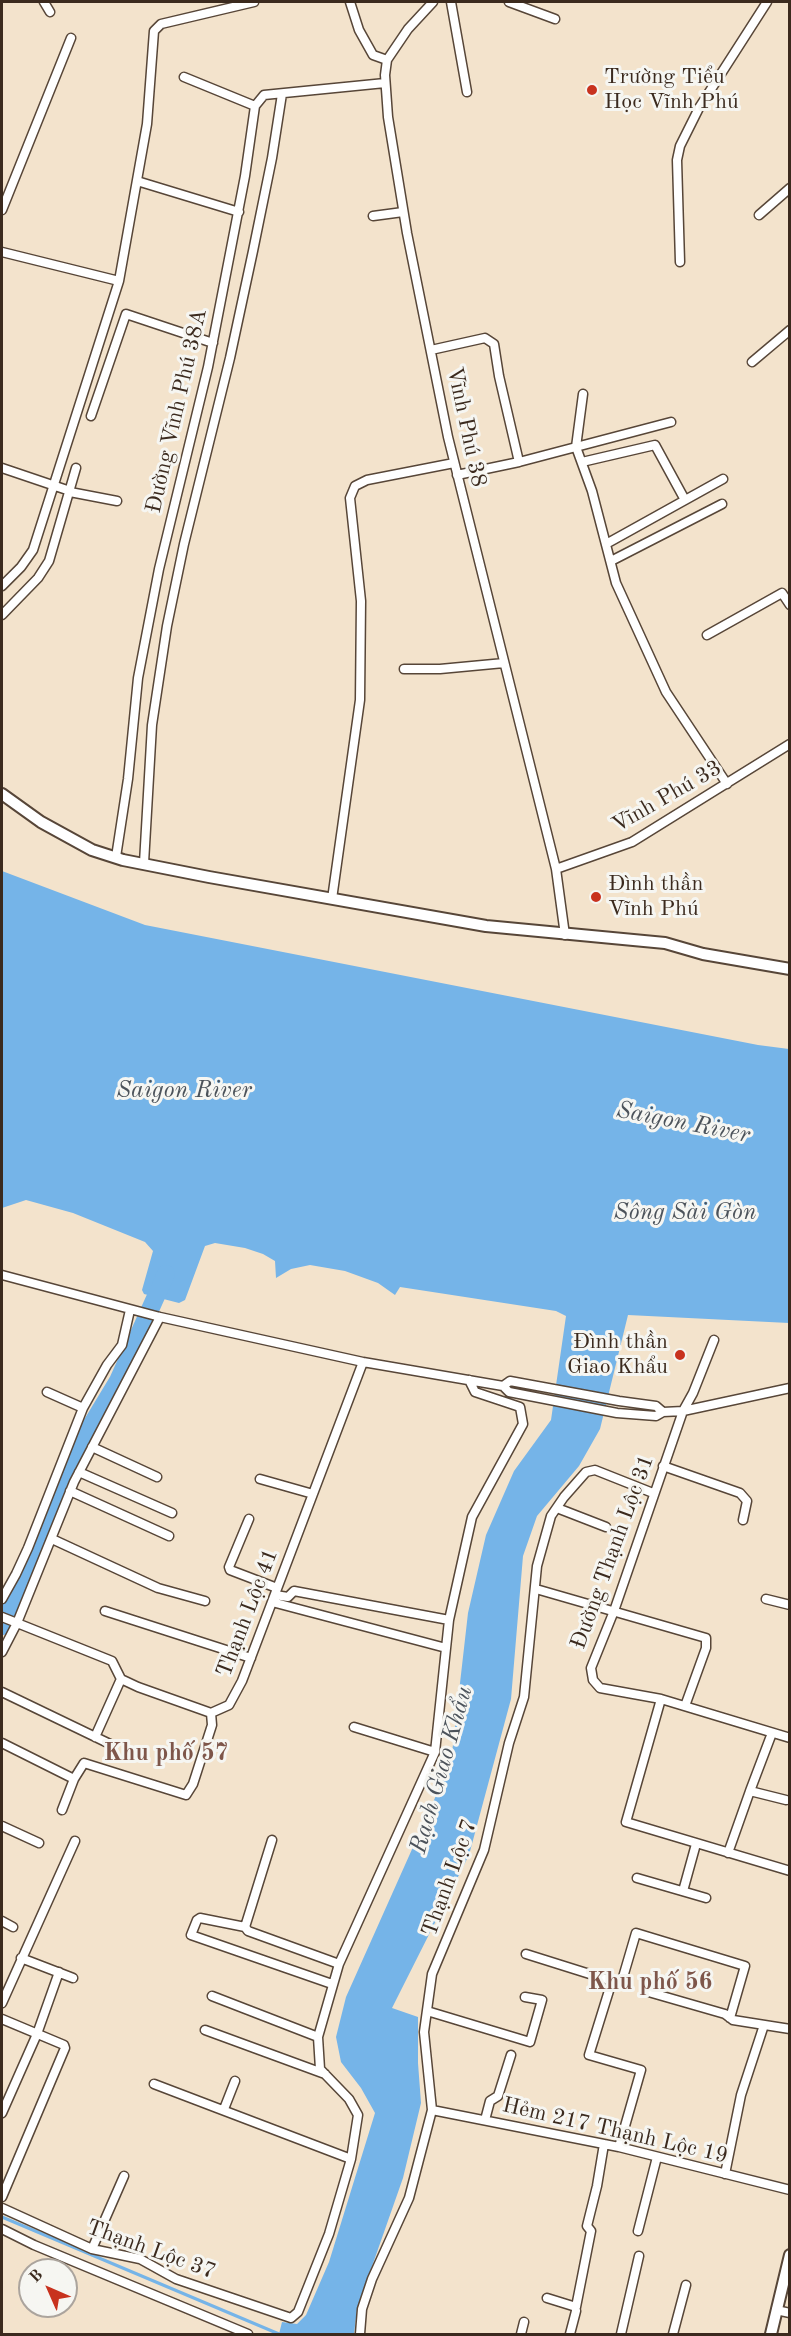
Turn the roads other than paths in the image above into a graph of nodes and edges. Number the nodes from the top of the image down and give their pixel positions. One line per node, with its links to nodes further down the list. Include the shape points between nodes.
1 (44, 2): 8 (street)
2 (254, 2): 17 (street, via 156,26 147,124)
3 (350, 2): 11 (street, via 373,55)
4 (433, 2): 11 (street, Vĩnh Phú 38)
5 (451, 2): 14 (street)
6 (508, 2): 9 (street)
7 (767, 2): 25 (street, via 699,108 680,146)
8 (50, 12)
9 (555, 19)
10 (71, 38): 19 (street)
11 (387, 60): 13 (street, Vĩnh Phú 38)
12 (184, 77): 16 (street)
13 (385, 83): 15 (street); 21 (street, Vĩnh Phú 38)
14 (467, 92)
15 (282, 94): 16 (street, via 264,95); 59 (street, via 230,358 167,626 152,725)
16 (255, 106): 20 (street, Đường Vĩnh Phú 38A)
17 (136, 181): 20 (street); 26 (street)
18 (789, 188): 22 (street)
19 (2, 210)
20 (238, 212): 28 (street, Đường Vĩnh Phú 38A)
21 (403, 212): 23 (street); 29 (street, Vĩnh Phú 38)
22 (759, 215)
23 (373, 216)
24 (2, 252): 26 (street)
25 (680, 262)
26 (119, 281): 42 (street)
27 (789, 330): 30 (street)
28 (213, 343): 32 (street, via 126,314); 58 (street, Đường Vĩnh Phú 38A, via 159,569 138,678)
29 (431, 350): 35 (street, via 485,338 494,344); 37 (street, Vĩnh Phú 38)
30 (752, 362)
31 (583, 394): 34 (street)
32 (91, 416)
33 (671, 422): 34 (street)
34 (576, 447): 35 (street); 36 (street)
35 (519, 462): 40 (street)
36 (582, 462): 44 (street, via 655,445); 47 (street)
37 (454, 463): 40 (street, Vĩnh Phú 38); 61 (street, via 367,480 355,486 350,498 361,601 360,700)
38 (2, 468): 42 (street)
39 (76, 468): 43 (street)
40 (457, 475): 53 (street, Vĩnh Phú 38)
41 (723, 479): 44 (street)
42 (55, 486): 43 (street); 49 (street, via 33,550)
43 (69, 491): 45 (street); 51 (street, via 49,561)
44 (686, 500): 47 (street)
45 (117, 501)
46 (722, 504): 48 (street)
47 (606, 544): 48 (street)
48 (611, 561): 56 (street, via 616,583 666,692)
49 (2, 586)
50 (789, 605): 52 (street, via 782,593)
51 (2, 615)
52 (707, 635)
53 (504, 663): 54 (street); 60 (street, Vĩnh Phú 38)
54 (404, 669)
55 (789, 744): 56 (street, Vĩnh Phú 33)
56 (727, 783): 60 (street, Vĩnh Phú 33, via 632,842)
57 (2, 794): 58 (street, via 41,822)
58 (116, 857): 59 (street)
59 (144, 863): 61 (street)
60 (556, 869): 62 (street, Vĩnh Phú 38)
61 (332, 899): 62 (street, via 486,926)
62 (565, 935): 63 (street, via 665,943)
63 (789, 969)
64 (2, 1275): 65 (street)
65 (133, 1310): 66 (street); 73 (street, via 122,1345)
66 (159, 1317): 68 (street); 76 (street)
67 (714, 1340): 74 (street, Đường Thạnh Lộc 31)
68 (363, 1362): 69 (street); 83 (street, Thạnh Lộc 41)
69 (469, 1380): 70 (street); 100 (street, via 475,1392 520,1407 523,1424 472,1517)
70 (504, 1386): 75 (street, via 509,1392 617,1413 656,1416); 75 (street, via 510,1381 656,1406)
71 (789, 1388): 74 (street)
72 (47, 1392): 73 (street)
73 (83, 1408): 93 (street, via 28,1548)
74 (683, 1411): 75 (street); 77 (street, Đường Thạnh Lộc 31)
75 (663, 1412)
76 (92, 1447): 78 (street); 79 (street)
77 (663, 1466): 82 (street, Đường Thạnh Lộc 31); 87 (street, via 745,1497)
78 (79, 1472): 81 (street); 85 (street)
79 (157, 1477)
80 (260, 1479): 83 (street)
81 (70, 1491): 89 (street); 90 (street)
82 (653, 1493): 84 (street, Thạnh Lộc 7, via 595,1470 586,1472); 98 (street, Đường Thạnh Lộc 31)
83 (313, 1494): 92 (street, Thạnh Lộc 41)
84 (557, 1508): 88 (street); 91 (street, Thạnh Lộc 7, via 551,1516 537,1566)
85 (172, 1513)
86 (249, 1519): 92 (street, via 230,1570)
87 (743, 1520)
88 (606, 1527)
89 (169, 1536)
90 (52, 1539): 95 (street, via 158,1588); 101 (street)
91 (536, 1589): 98 (street); 145 (street, Thạnh Lộc 7, via 524,1697 484,1850 432,1974)
92 (275, 1595): 100 (street, via 288,1597 294,1591); 102 (street); 104 (street, Thạnh Lộc 41)
93 (2, 1599)
94 (765, 1599): 96 (street)
95 (205, 1601)
96 (789, 1605)
97 (105, 1611): 104 (street)
98 (614, 1611): 107 (street, Đường Thạnh Lộc 31, via 591,1668 593,1680 600,1688); 108 (street, via 706,1638 708,1642)
99 (2, 1617): 101 (street)
100 (449, 1620): 102 (street)
101 (15, 1622): 103 (street); 105 (street, via 112,1661)
102 (446, 1648): 116 (street)
103 (2, 1652)
104 (251, 1658): 109 (street, Thạnh Lộc 41, via 229,1705)
105 (121, 1678): 109 (street); 112 (street)
106 (2, 1692): 112 (street)
107 (661, 1699): 108 (street, Đường Thạnh Lộc 31); 125 (street, via 626,1822)
108 (685, 1706): 111 (street, Đường Thạnh Lộc 31)
109 (211, 1713): 117 (street, via 212,1725 186,1795 88,1763 82,1764)
110 (354, 1727): 116 (street)
111 (772, 1733): 113 (street, Đường Thạnh Lộc 31); 118 (street)
112 (95, 1737): 115 (street)
113 (789, 1738)
114 (2, 1743): 117 (street)
115 (110, 1744)
116 (435, 1752): 136 (street)
117 (74, 1779): 120 (street)
118 (750, 1791): 119 (street); 126 (street)
119 (786, 1800)
120 (62, 1810)
121 (2, 1826): 124 (street)
122 (272, 1840): 133 (street)
123 (75, 1841): 135 (street)
124 (39, 1843)
125 (696, 1844): 126 (street); 129 (street)
126 (728, 1853): 127 (street)
127 (789, 1871)
128 (637, 1878): 129 (street)
129 (683, 1891): 130 (street)
130 (706, 1898)
131 (2, 1921): 132 (street)
132 (13, 1927)
133 (245, 1927): 136 (street); 140 (street, via 200,1918 191,1935)
134 (526, 1954): 139 (street)
135 (21, 1958): 137 (street); 144 (street)
136 (339, 1964): 140 (street)
137 (59, 1972): 138 (street); 151 (street)
138 (73, 1978)
139 (612, 1981): 146 (street, via 621,1984 636,1933 745,1966); 162 (street, via 589,2055 640,2070)
140 (332, 1984): 152 (street)
141 (645, 1991): 146 (street)
142 (212, 1996): 152 (street)
143 (525, 1996): 145 (street, via 542,2000 530,2042)
144 (2, 2003)
145 (427, 2011): 158 (street, Thạnh Lộc 7, via 424,2032)
146 (730, 2018): 148 (street)
147 (2, 2019): 151 (street)
148 (764, 2025): 149 (street); 165 (street, via 741,2095)
149 (789, 2029)
150 (205, 2030): 154 (street)
151 (37, 2034): 159 (street); 168 (street, via 64,2044 64,2053)
152 (318, 2037): 154 (street, via 320,2069)
153 (511, 2055): 160 (street, via 498,2096 490,2101)
154 (325, 2074): 164 (street, via 349,2099 358,2115)
155 (235, 2081): 157 (street)
156 (154, 2084): 157 (street)
157 (224, 2109): 164 (street)
158 (432, 2110): 160 (street, Hẻm 217 Thạnh Lộc 19); 182 (street, Thạnh Lộc 7, via 409,2198 362,2309)
159 (2, 2113)
160 (486, 2118): 161 (street, Hẻm 217 Thạnh Lộc 19)
161 (604, 2144): 162 (street, Hẻm 217 Thạnh Lộc 19); 176 (street, via 576,2307)
162 (619, 2147): 163 (street, Hẻm 217 Thạnh Lộc 19)
163 (657, 2157): 165 (street, Hẻm 217 Thạnh Lộc 19); 171 (street)
164 (351, 2159): 172 (street, Thạnh Lộc 37, via 329,2234 298,2312 291,2318 176,2279 140,2259)
165 (725, 2174): 167 (street, Hẻm 217 Thạnh Lộc 19)
166 (124, 2176): 172 (street)
167 (789, 2190)
168 (2, 2197)
169 (2, 2208): 172 (street, Thạnh Lộc 37)
170 (2, 2229): 181 (street)
171 (638, 2231)
172 (92, 2249)
173 (789, 2255): 177 (street)
174 (639, 2256): 185 (street)
175 (686, 2285): 186 (street)
176 (547, 2298)
177 (776, 2310): 179 (street); 187 (street)
178 (576, 2311): 184 (street)
179 (789, 2313)
180 (524, 2322): 183 (street)
181 (248, 2334)
182 (360, 2334)
183 (520, 2334)
184 (570, 2334)
185 (621, 2334)
186 (673, 2334)
187 (771, 2334)

